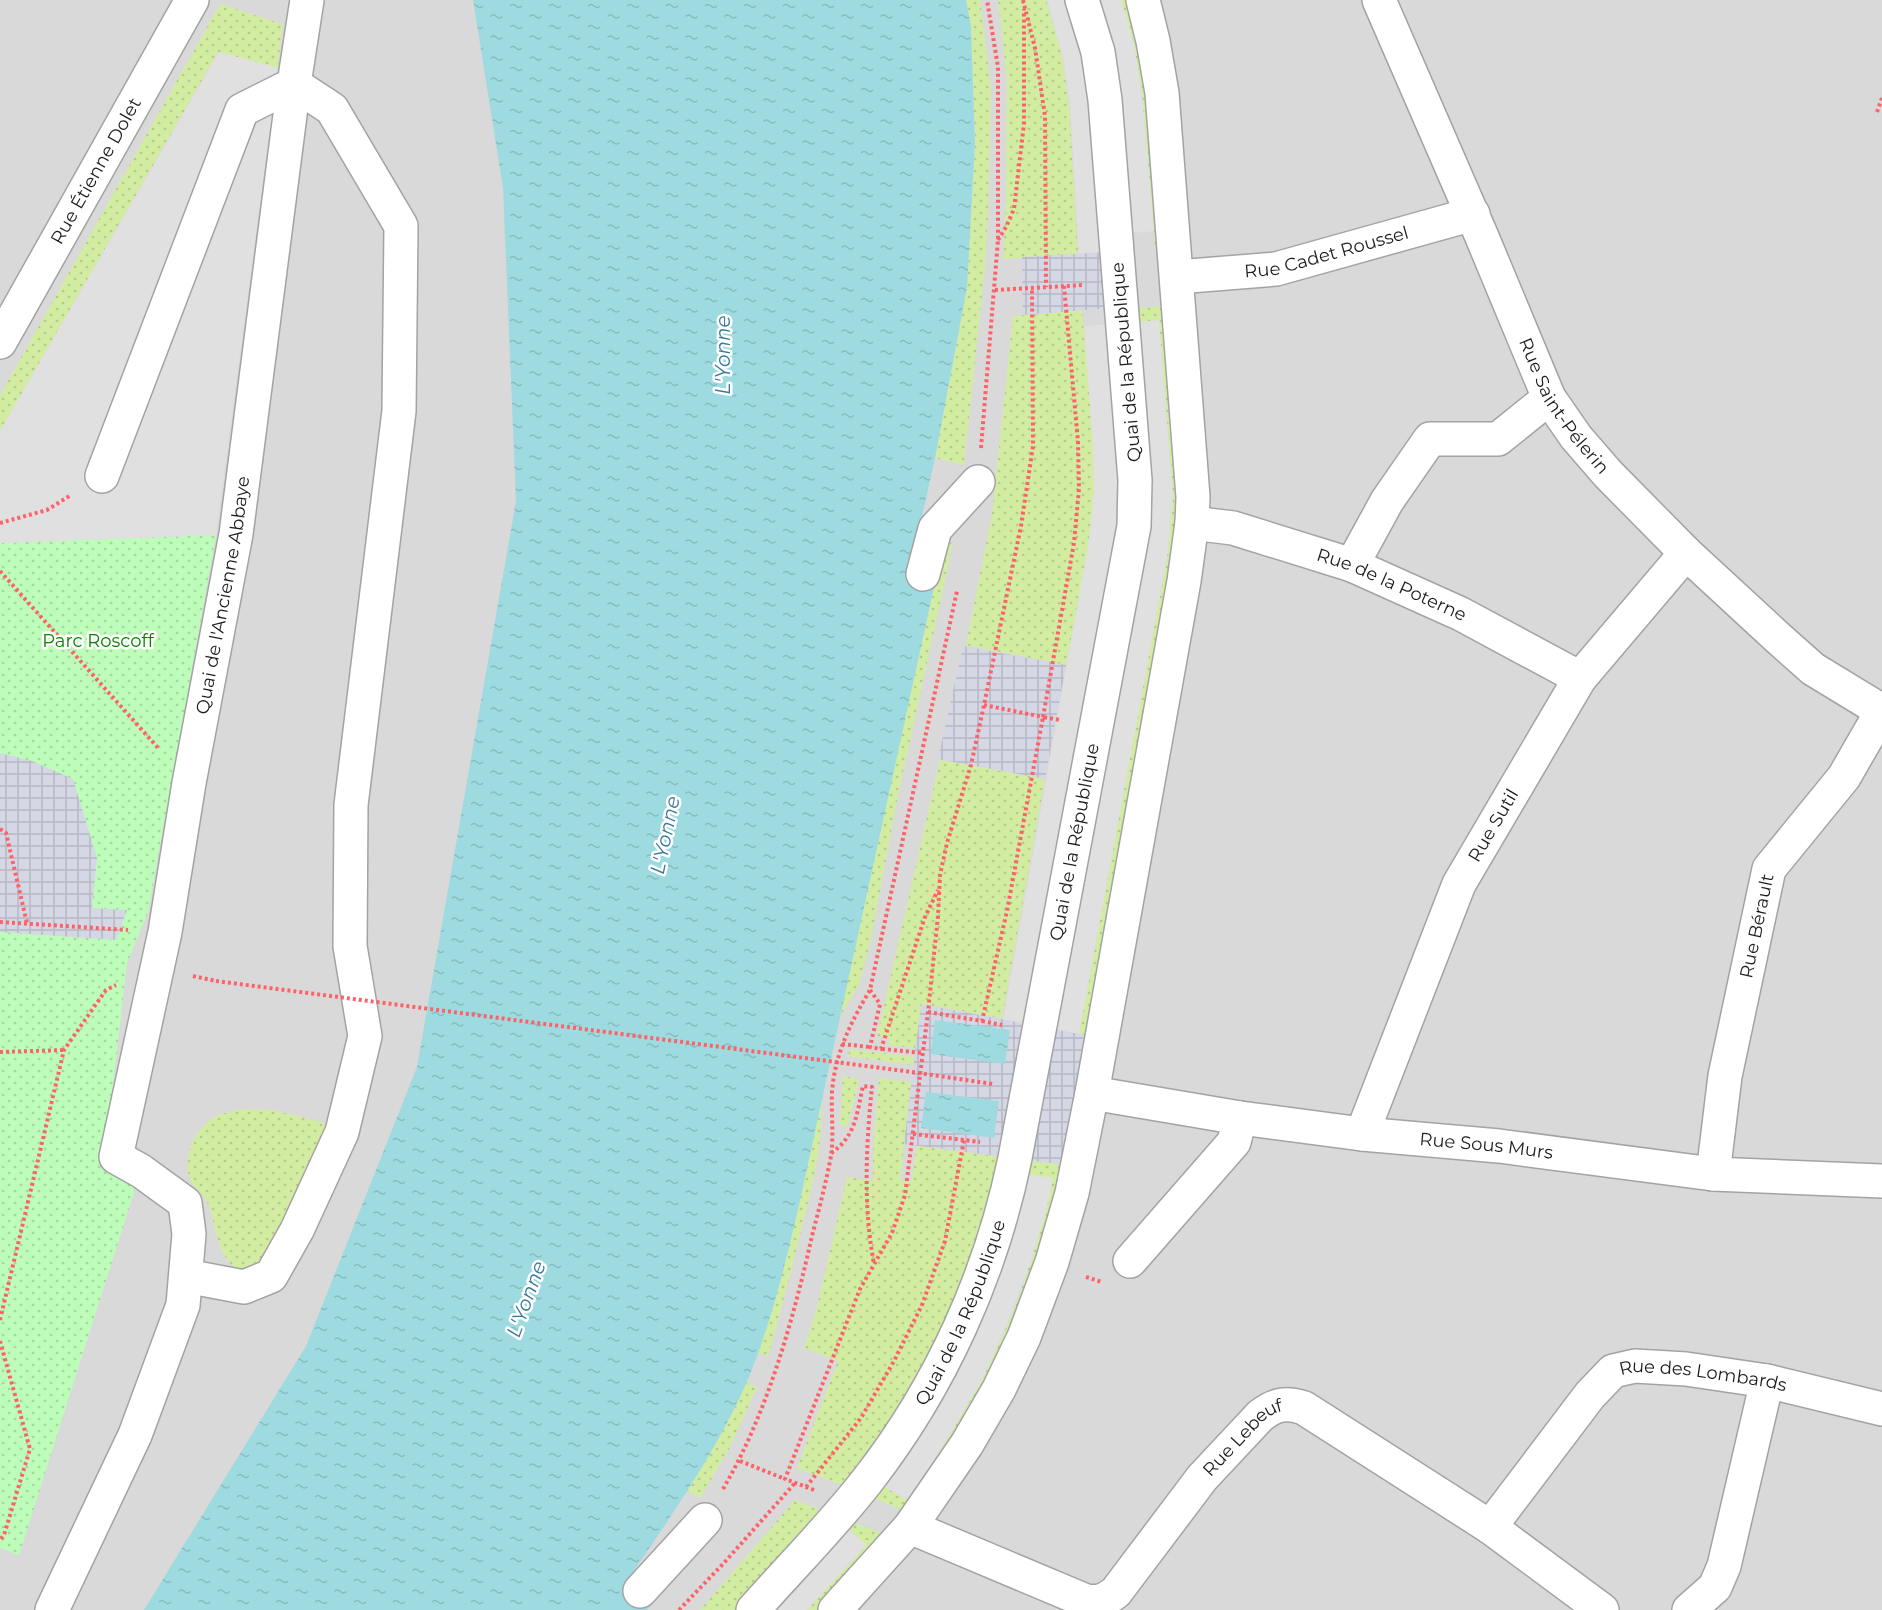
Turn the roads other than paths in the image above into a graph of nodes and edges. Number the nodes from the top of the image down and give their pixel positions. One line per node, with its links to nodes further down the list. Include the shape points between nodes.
1 (192, 0): 9 (street, Rue Étienne Dolet)
2 (306, 0): 6 (street, Quai de l'Ancienne Abbaye)
3 (1082, 0): 35 (street, Quai de la République, via 1098,52 1105,100 1136,480 1134,526 1009,1189 968,1312 914,1413 867,1481)
4 (1143, 0): 8 (street, via 1162,93)
5 (1379, 0): 7 (street, Rue Saint-Pélerin)
6 (294, 84): 11 (street, via 242,110); 25 (street, Quai de l'Ancienne Abbaye, via 236,534 165,932 116,1157 185,1203 189,1234); 25 (street, via 332,109 401,225 399,411 351,806 350,946 364,1036 342,1132 271,1276 244,1287)
7 (1473, 214): 8 (street, Rue Cadet Roussel, via 1276,269); 10 (street, Rue Saint-Pélerin)
8 (1177, 277): 13 (street)
9 (0, 342)
10 (1549, 398): 14 (street, Rue Saint-Pélerin, via 1608,474); 15 (street, via 1498,439 1430,439 1387,501)
11 (102, 476)
12 (978, 482): 16 (street, via 935,529)
13 (1192, 523): 15 (street, Rue de la Poterne, via 1233,528); 19 (street)
14 (1686, 553): 17 (street, Rue Sutil); 18 (street, Rue Saint-Pélerin, via 1813,669)
15 (1352, 565): 17 (street, Rue de la Poterne, via 1461,614)
16 (923, 574)
17 (1580, 678): 21 (street, Rue Sutil, via 1459,884)
18 (1882, 711): 22 (street, Rue Bérault, via 1844,777 1769,869 1725,1076)
19 (1092, 1093): 20 (street, Rue Sous Murs); 29 (street, via 1072,1193 1024,1337 967,1444)
20 (1240, 1118): 21 (street, Rue Sous Murs); 24 (street, via 1234,1142)
21 (1362, 1134): 22 (street, Rue Sous Murs, via 1499,1146)
22 (1713, 1174): 23 (street, Rue Sous Murs)
23 (1882, 1181)
24 (1130, 1261)
25 (186, 1276): 34 (street, via 183,1305 135,1435)
26 (1767, 1382): 27 (street, Rue des Lombards); 30 (street, Rue des Lombards, via 1686,1369 1635,1366 1613,1371 1590,1395); 38 (street, via 1725,1566 1715,1587)
27 (1882, 1409)
28 (705, 1520): 32 (street)
29 (910, 1527): 30 (street, Rue Lebeuf, via 956,1557 1097,1603 1116,1592 1202,1478 1260,1416 1280,1404 1304,1408); 31 (street)
30 (1490, 1527): 33 (street, Rue Lebeuf)
31 (871, 1570): 36 (street); 37 (street)
32 (640, 1591)
33 (1598, 1607)
34 (52, 1610)
35 (753, 1610)
36 (835, 1610)
37 (862, 1610)
38 (1689, 1610)

